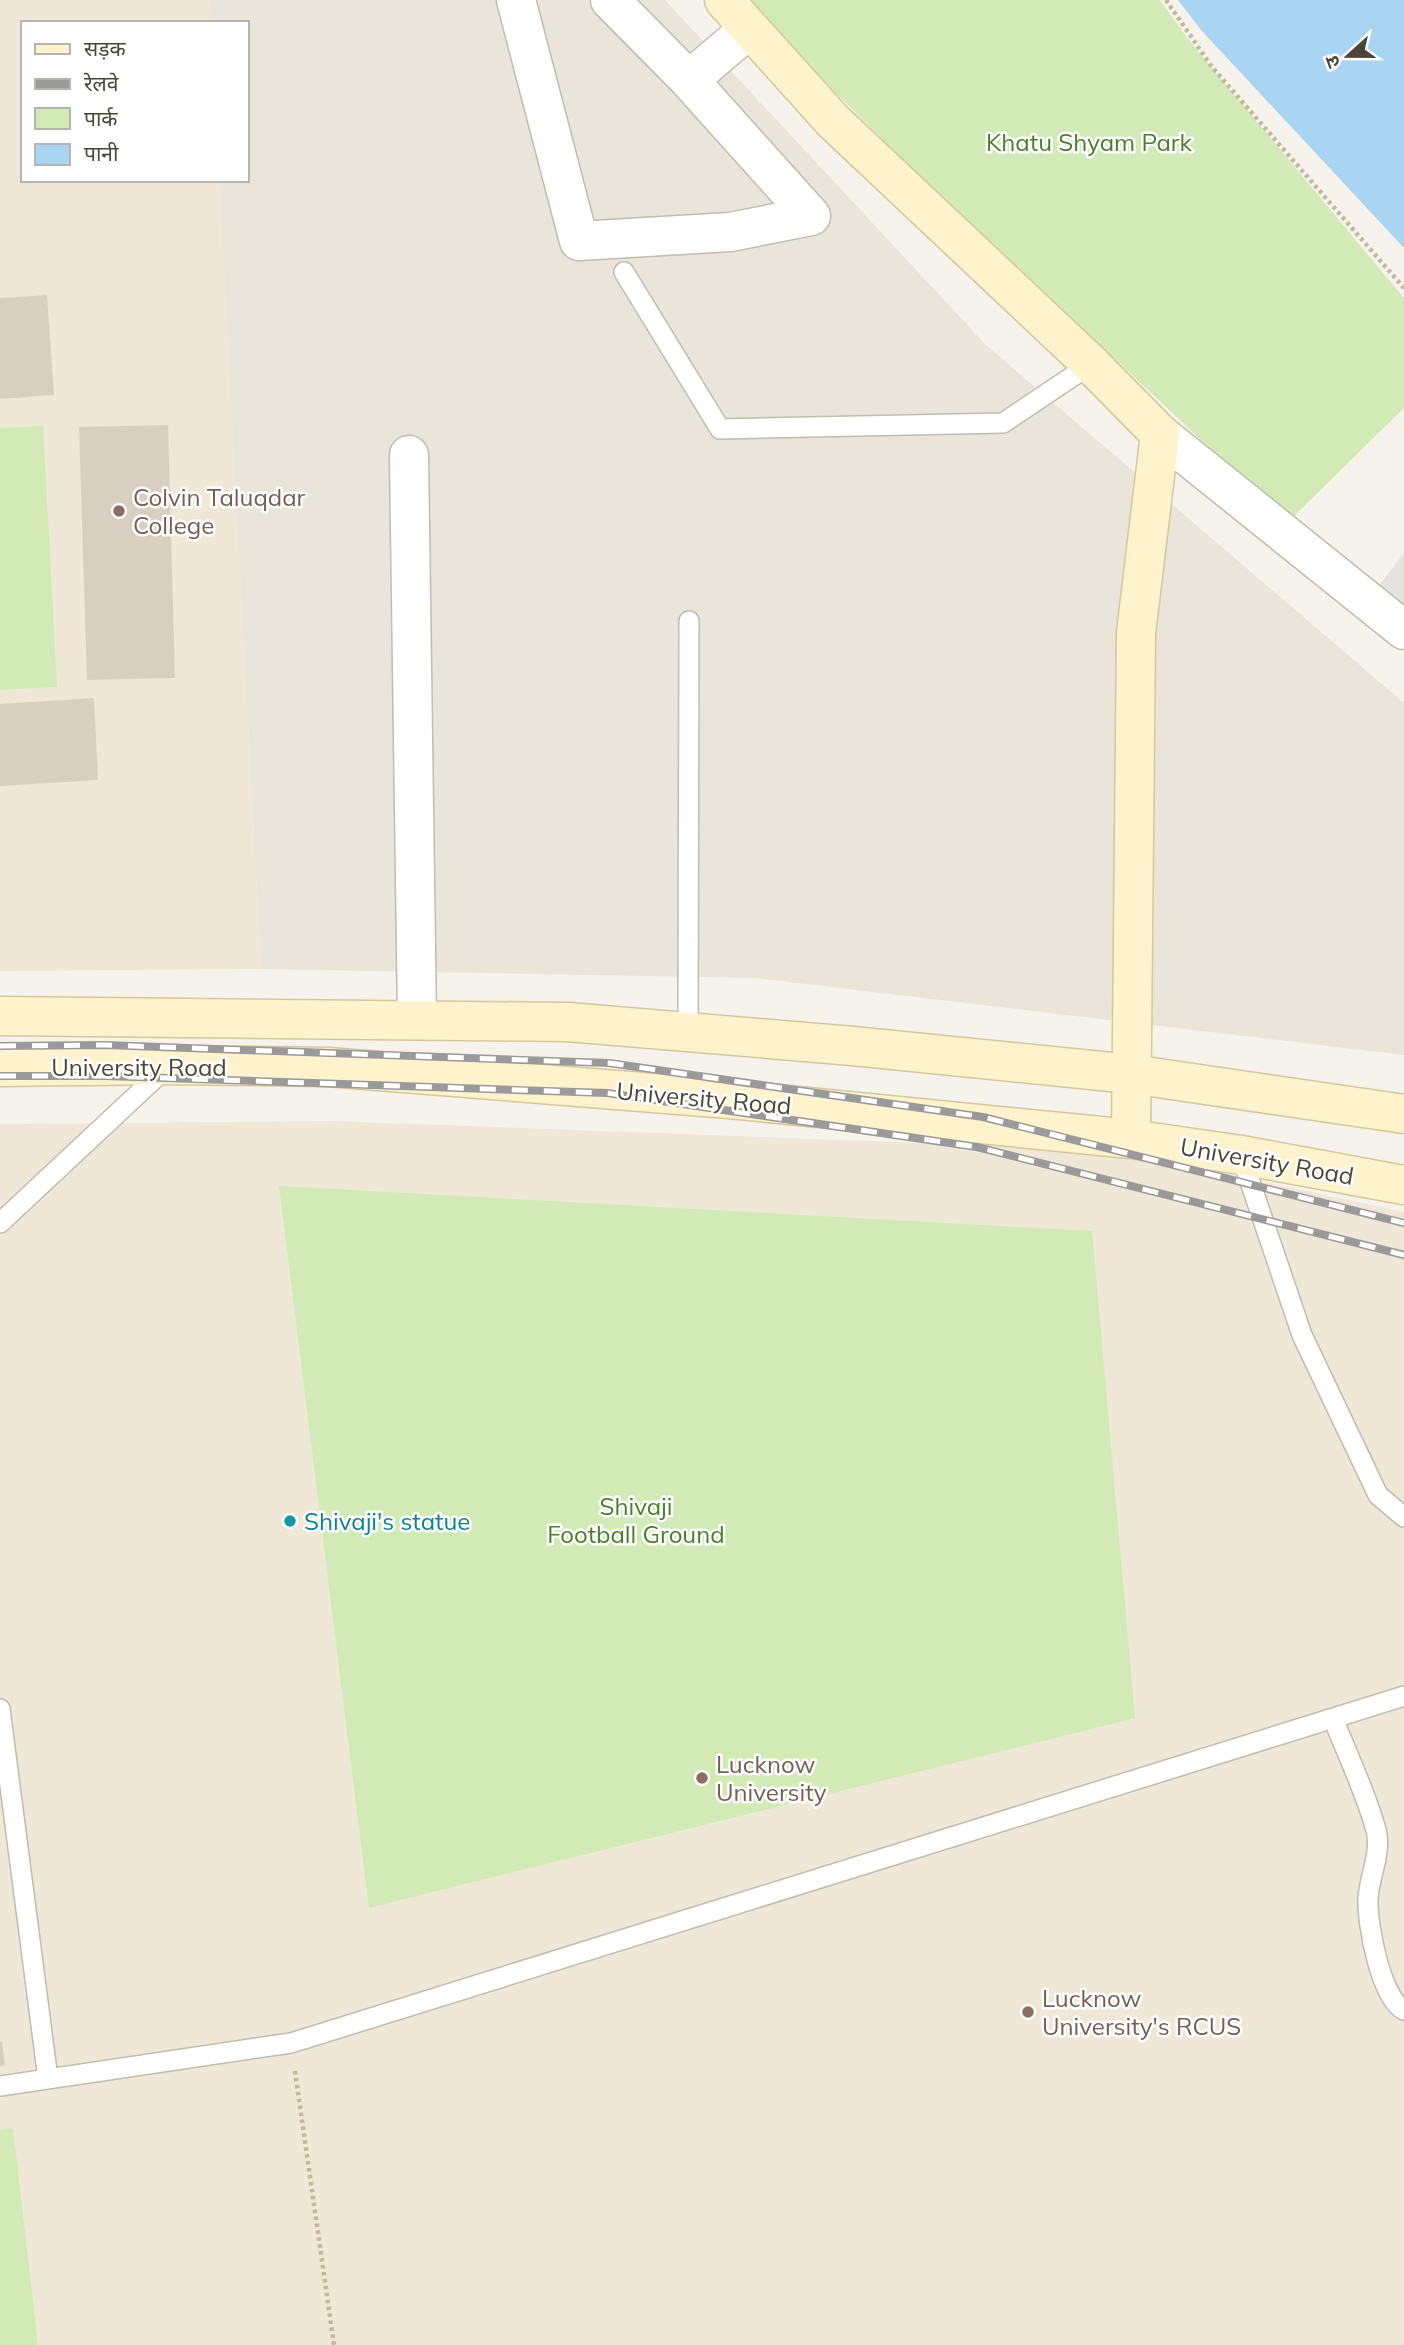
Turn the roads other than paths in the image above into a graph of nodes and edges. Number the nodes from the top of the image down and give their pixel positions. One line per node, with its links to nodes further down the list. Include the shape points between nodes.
1 (516, 0): 5 (street, via 579,241 730,232 811,216)
2 (610, 0): 5 (street)
3 (724, 0): 4 (main road)
4 (749, 29): 5 (street); 7 (main road, via 833,121)
5 (689, 80)
6 (624, 272): 7 (lane, via 720,429 1003,424)
7 (1091, 364): 8 (main road)
8 (1160, 434): 11 (street); 18 (main road, via 1136,633)
9 (409, 455): 14 (street)
10 (689, 621): 15 (lane)
11 (1404, 630)
12 (0, 1016): 13 (main road, University Road)
13 (206, 1018): 14 (main road, University Road); 16 (main road)
14 (417, 1020): 15 (main road, University Road, via 568,1021)
15 (688, 1031): 18 (main road, University Road)
16 (187, 1066): 17 (main road, University Road); 20 (main road, University Road, via 328,1067 715,1097); 23 (lane)
17 (0, 1068)
18 (1131, 1074): 19 (main road, University Road); 20 (main road)
19 (1404, 1114)
20 (1131, 1139): 21 (main road, University Road)
21 (1241, 1155): 22 (main road, University Road); 24 (lane, via 1302,1335 1378,1495)
22 (1404, 1185)
23 (0, 1223)
24 (1404, 1517)
25 (1404, 1696): 27 (lane)
26 (0, 1709): 29 (lane)
27 (1333, 1718): 28 (lane, via 1377,1833 1368,1899 1372,1936 1383,1980); 29 (lane, via 291,2043)
28 (1404, 2010)
29 (48, 2079): 30 (lane)
30 (0, 2086)

